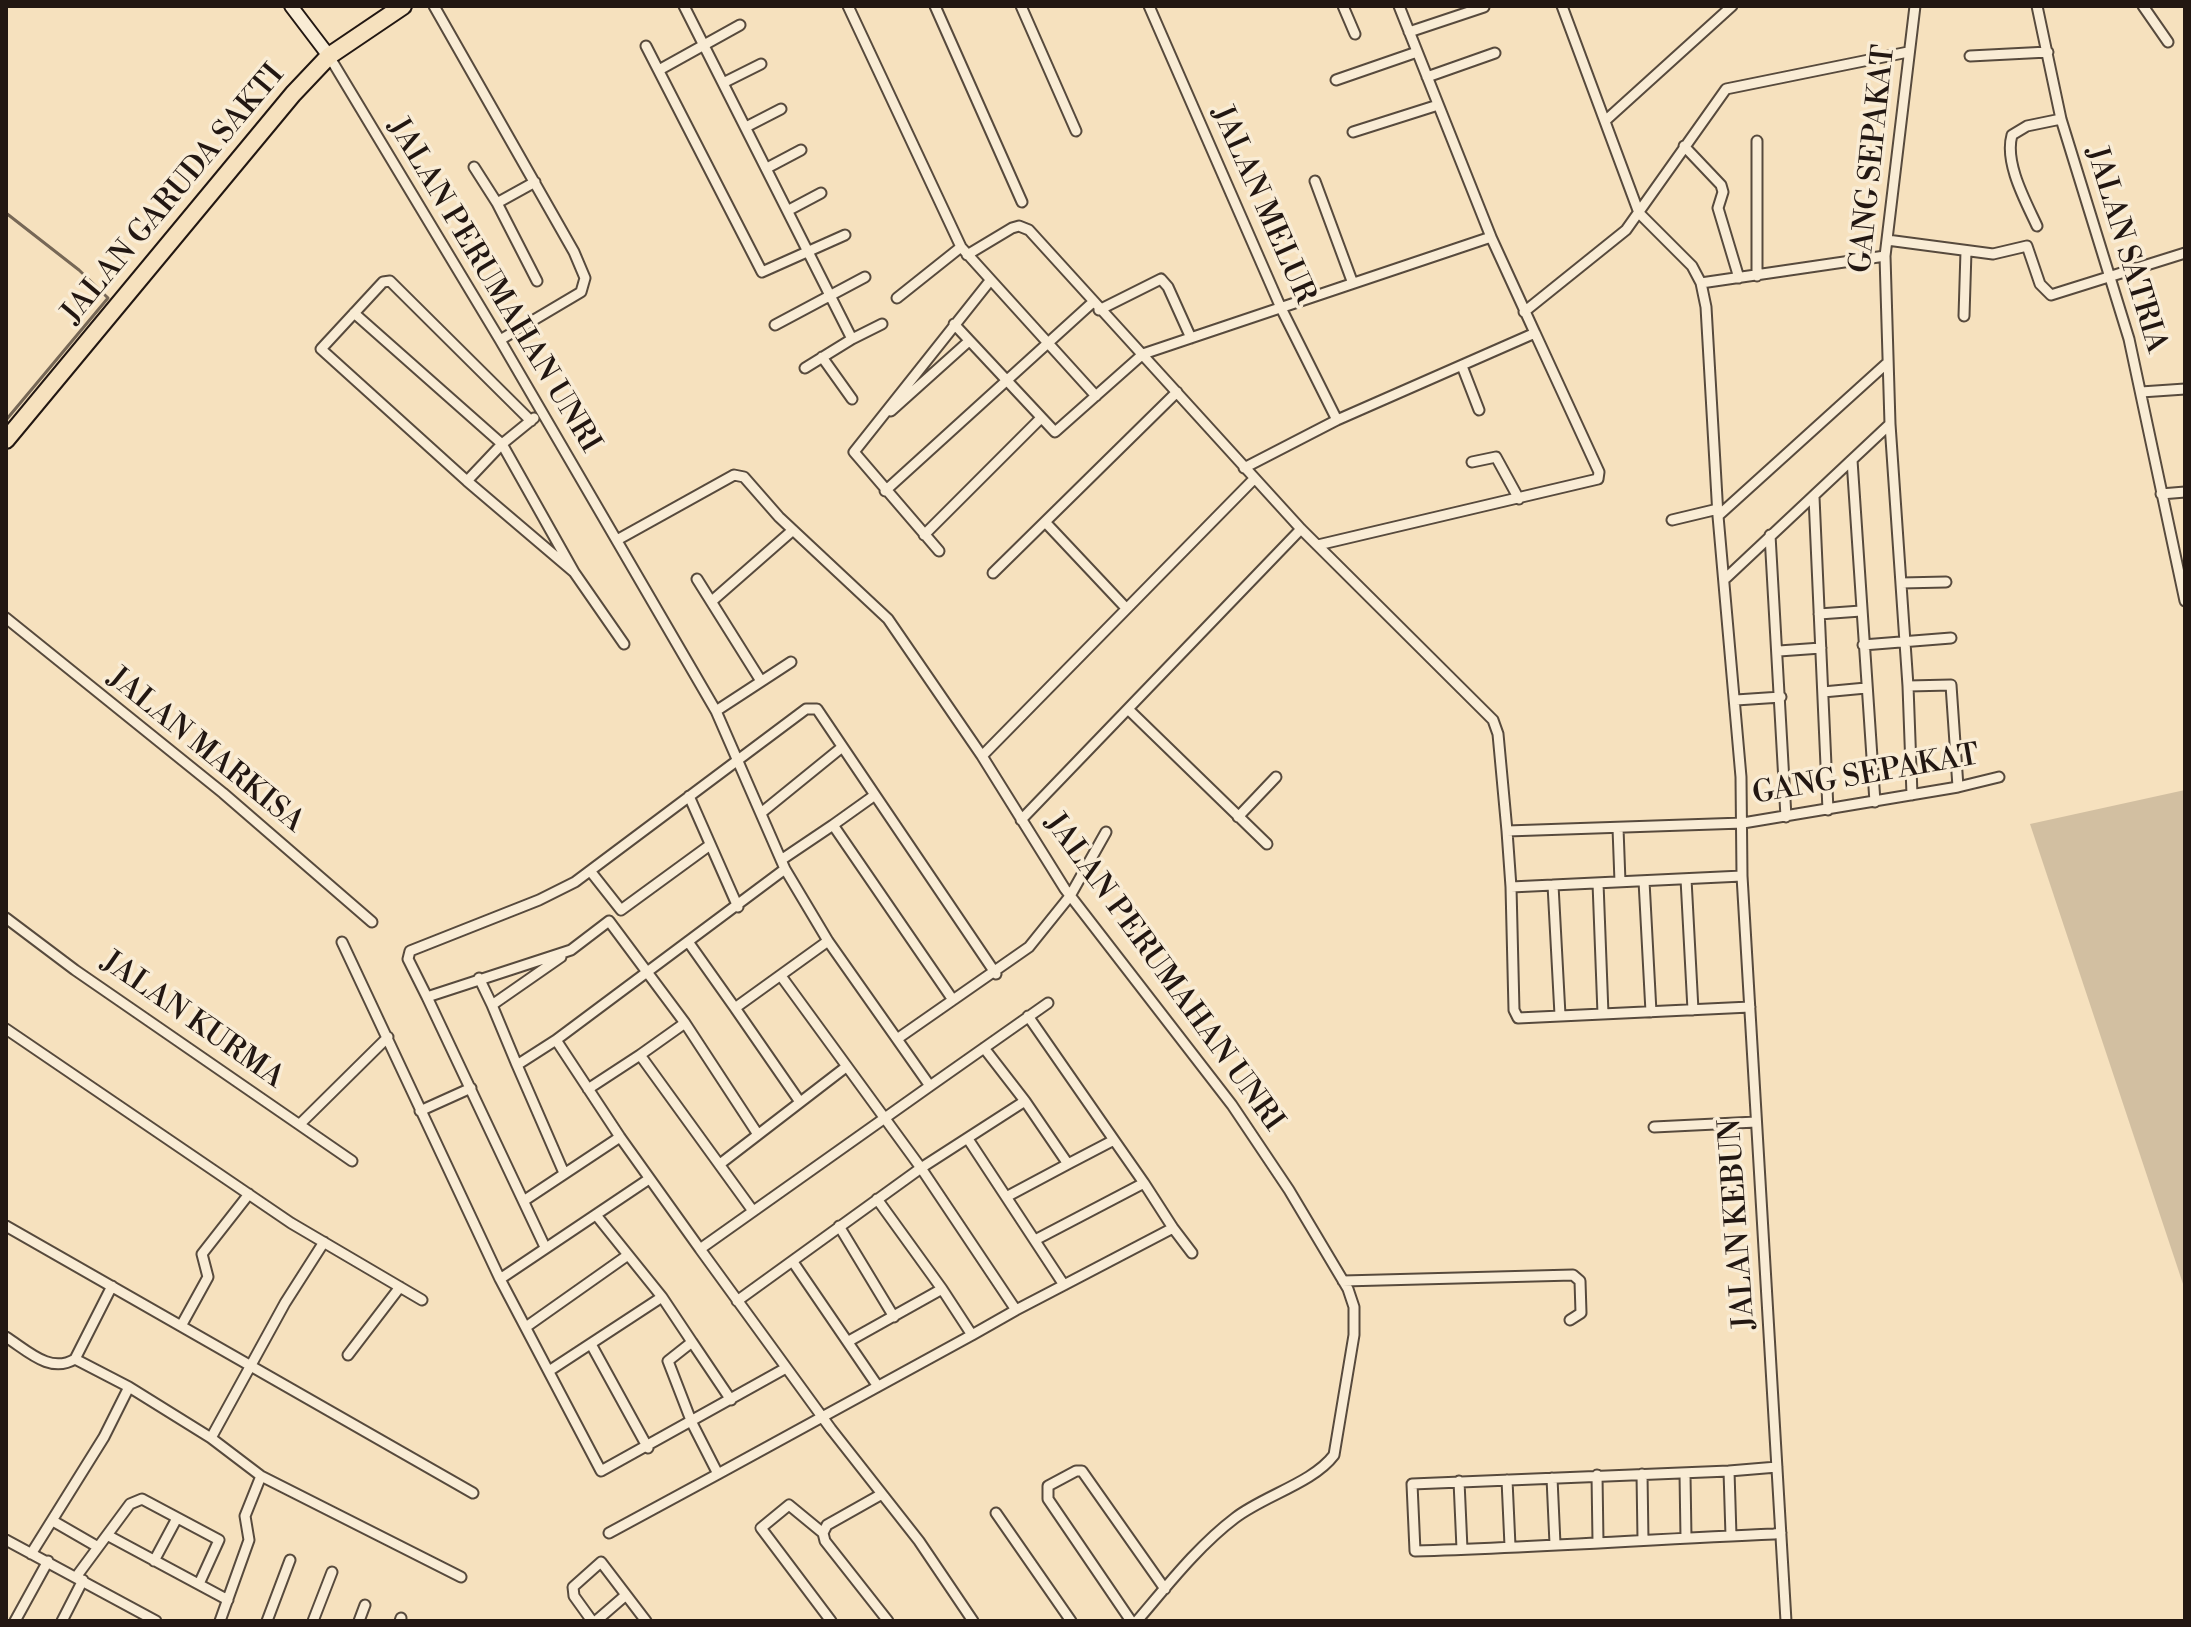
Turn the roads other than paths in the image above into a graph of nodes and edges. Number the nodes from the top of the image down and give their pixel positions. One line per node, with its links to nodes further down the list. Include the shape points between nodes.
1 (291, 6): 27 (main road)
2 (403, 6): 27 (highway, JALAN GARUDA SAKTI)
3 (434, 6): 47 (street)
4 (684, 6): 22 (street)
5 (848, 6): 57 (street)
6 (935, 6): 49 (street)
7 (1021, 6): 39 (street)
8 (1149, 6): 73 (street, JALAN MELUR)
9 (1343, 6): 19 (street)
10 (1399, 6): 18 (street)
11 (1562, 6): 37 (street)
12 (1732, 6): 37 (street)
13 (1915, 6): 24 (street, GANG SEPAKAT)
14 (2037, 6): 25 (street, JALAN SATRIA)
15 (2143, 6): 20 (street)
16 (1484, 7): 18 (street)
17 (740, 25): 22 (street)
18 (1409, 32): 23 (street)
19 (1355, 34)
20 (2168, 42)
21 (646, 46): 30 (street)
22 (704, 46): 30 (street); 33 (street)
23 (1417, 52): 31 (street); 32 (street)
24 (1908, 52): 42 (street, via 1731,86); 56 (street, GANG SEPAKAT)
25 (2048, 52): 28 (street); 36 (street, JALAN SATRIA)
26 (1495, 53): 31 (street)
27 (329, 56): 83 (street, JALAN PERUMAHAN UNRI); 104 (highway, JALAN GARUDA SAKTI)
28 (1970, 56)
29 (761, 64): 33 (street)
30 (659, 70): 59 (street, via 762,272)
31 (1427, 77): 34 (street)
32 (1336, 80)
33 (723, 83): 38 (street)
34 (1438, 105): 40 (street); 55 (street)
35 (781, 109): 38 (street)
36 (2061, 119): 53 (street, via 2027,126 2012,135 2010,143); 62 (street, JALAN SATRIA)
37 (1605, 121): 52 (street)
38 (746, 127): 45 (street)
39 (1076, 131)
40 (1353, 132)
41 (1757, 141): 63 (street)
42 (1684, 146): 52 (street); 65 (street, via 1721,185 1718,208)
43 (801, 150): 45 (street)
44 (474, 167): 50 (street)
45 (767, 168): 51 (street)
46 (1315, 181): 67 (street)
47 (535, 182): 50 (street); 83 (street, via 574,252 585,284 581,292)
48 (821, 193): 51 (street)
49 (1022, 202)
50 (497, 203): 66 (street)
51 (789, 210): 59 (street)
52 (1639, 213): 69 (street, via 1685,257); 74 (street, via 1606,249)
53 (2037, 226)
54 (845, 235): 59 (street)
55 (1491, 237): 67 (street); 74 (street)
56 (1887, 240): 58 (street); 61 (street, GANG SEPAKAT)
57 (964, 251): 68 (street); 71 (street); 72 (street, via 1023,226)
58 (1966, 251): 62 (street, via 1993,254 2027,246 2040,284 2051,295); 76 (street)
59 (811, 252): 70 (street)
60 (2185, 253): 62 (street)
61 (1885, 256): 63 (street); 88 (street, GANG SEPAKAT)
62 (2111, 274): 94 (street, JALAN SATRIA)
63 (1757, 276): 65 (street)
64 (865, 277): 70 (street)
65 (1739, 278): 69 (street)
66 (537, 281)
67 (1352, 281): 73 (street)
68 (989, 282): 78 (street); 85 (street)
69 (1701, 283): 116 (street, GANG SEPAKAT)
70 (832, 294): 79 (street); 81 (street)
71 (897, 298)
72 (1096, 306): 82 (street, via 1161,279); 85 (street); 86 (street)
73 (1281, 308): 82 (street); 100 (street, JALAN MELUR)
74 (1524, 312): 80 (street)
75 (354, 313): 101 (street, via 390,281); 105 (street); 110 (street, via 321,349)
76 (1964, 316)
77 (882, 324): 81 (street)
78 (954, 324): 84 (street); 102 (street)
79 (775, 325)
80 (1535, 333): 89 (street); 115 (street, via 1599,474 1592,483)
81 (850, 334): 87 (street)
82 (1191, 338): 86 (street)
83 (500, 340): 98 (street, JALAN PERUMAHAN UNRI)
84 (969, 341): 91 (street); 102 (street)
85 (1046, 344): 91 (street); 95 (street)
86 (1143, 354): 93 (street); 95 (street)
87 (822, 357): 90 (street); 96 (street)
88 (1886, 364): 103 (street, GANG SEPAKAT); 116 (street)
89 (1462, 366): 97 (street); 100 (street)
90 (805, 368)
91 (1006, 381): 99 (street); 111 (street)
92 (2185, 389): 94 (street)
93 (1177, 392): 108 (street); 118 (street)
94 (2141, 392): 113 (street, JALAN SATRIA)
95 (1096, 396): 99 (street, via 1059,431 1053,432)
96 (852, 399)
97 (1479, 410)
98 (540, 413): 101 (street); 123 (street, JALAN PERUMAHAN UNRI)
99 (1040, 419): 121 (street)
100 (1337, 420): 108 (street)
101 (531, 421): 105 (street)
102 (876, 424): 111 (street, via 854,453)
103 (1890, 424): 106 (street); 131 (street, GANG SEPAKAT)
104 (6, 440)
105 (502, 444): 110 (street); 126 (street)
106 (1852, 460): 114 (street); 135 (street)
107 (1472, 462): 115 (street, via 1496,457)
108 (1244, 468): 109 (street)
109 (1254, 479): 119 (street); 134 (street)
110 (467, 481): 126 (street)
111 (885, 491): 121 (street)
112 (2185, 492): 113 (street)
113 (2161, 494): 133 (street, JALAN SATRIA)
114 (1814, 497): 122 (street); 136 (street)
115 (1519, 499): 124 (street)
116 (1718, 512): 117 (street); 128 (street, GANG SEPAKAT)
117 (1672, 520)
118 (1046, 523): 127 (street); 134 (street)
119 (1301, 529): 124 (street); 152 (street)
120 (793, 530): 123 (street, JALAN PERUMAHAN UNRI, via 744,477 734,475); 132 (street); 154 (street, JALAN PERUMAHAN UNRI, via 884,614)
121 (924, 535): 125 (street)
122 (1770, 535): 128 (street); 143 (street)
123 (617, 540): 151 (street, JALAN PERUMAHAN UNRI)
124 (1318, 545): 171 (street, via 1493,720)
125 (939, 551)
126 (574, 572): 140 (street)
127 (993, 573)
128 (1726, 578): 150 (street, GANG SEPAKAT)
129 (697, 579): 132 (street)
130 (1946, 582): 131 (street)
131 (1901, 583): 139 (street, GANG SEPAKAT)
132 (712, 601): 145 (street)
133 (2185, 601)
134 (1126, 608): 154 (street)
135 (1861, 611): 136 (street); 141 (street)
136 (1819, 614): 142 (street)
137 (6, 618): 189 (street, JALAN MARKISA, via 223,793)
138 (1951, 638): 139 (street)
139 (1904, 642): 141 (street); 146 (street, GANG SEPAKAT)
140 (624, 644)
141 (1863, 645): 147 (street)
142 (1821, 648): 143 (street); 148 (street)
143 (1779, 651): 149 (street)
144 (791, 662): 145 (street)
145 (761, 681): 151 (street)
146 (1908, 686): 158 (street, via 1951,685); 160 (street, GANG SEPAKAT)
147 (1866, 688): 148 (street); 162 (street)
148 (1823, 692): 163 (street)
149 (1781, 697): 150 (street); 166 (street)
150 (1736, 700): 168 (street, GANG SEPAKAT)
151 (716, 711): 155 (street, JALAN PERUMAHAN UNRI)
152 (1130, 711): 165 (street); 167 (street)
153 (841, 748): 155 (street, via 812,707); 159 (street); 164 (street)
154 (982, 756): 167 (street, JALAN PERUMAHAN UNRI)
155 (738, 761): 161 (street); 164 (street, JALAN PERUMAHAN UNRI)
156 (1276, 777): 165 (street)
157 (1999, 777): 158 (street, GANG SEPAKAT)
158 (1958, 787): 160 (street, GANG SEPAKAT)
159 (875, 795): 169 (street); 195 (street)
160 (1912, 795): 162 (street, GANG SEPAKAT)
161 (689, 796): 174 (street); 176 (street)
162 (1875, 802): 163 (street, GANG SEPAKAT)
163 (1828, 810): 166 (street, GANG SEPAKAT)
164 (761, 813): 175 (street, JALAN PERUMAHAN UNRI)
165 (1238, 817): 173 (street)
166 (1786, 817): 168 (street, GANG SEPAKAT)
167 (1021, 820): 184 (street, JALAN PERUMAHAN UNRI)
168 (1743, 823): 170 (street); 177 (street, JALAN KEBUN)
169 (833, 825): 175 (street); 199 (street)
170 (1618, 828): 171 (street); 180 (street)
171 (1507, 831): 183 (street)
172 (1106, 832): 184 (street)
173 (1267, 844)
174 (710, 845): 185 (street); 186 (street)
175 (783, 864): 185 (street); 190 (street, JALAN PERUMAHAN UNRI)
176 (591, 872): 186 (street); 198 (street, via 546,897 410,951 408,959)
177 (1742, 876): 178 (street); 202 (street, JALAN KEBUN)
178 (1686, 879): 179 (street); 204 (street)
179 (1644, 881): 180 (street); 205 (street)
180 (1620, 882): 181 (street)
181 (1598, 883): 182 (street); 206 (street)
182 (1553, 885): 183 (street); 207 (street)
183 (1511, 887): 207 (street, via 1514,1014)
184 (1070, 896): 195 (street, via 1029,947); 256 (street, JALAN PERUMAHAN UNRI, via 1251,1132)
185 (738, 907): 192 (street)
186 (621, 910): 188 (street)
187 (6, 918): 226 (street, JALAN KURMA)
188 (609, 921): 193 (street); 194 (street)
189 (372, 922)
190 (828, 941): 196 (street); 212 (street, JALAN PERUMAHAN UNRI)
191 (342, 942): 211 (street)
192 (689, 943): 194 (street); 203 (street)
193 (571, 950): 197 (street); 201 (street)
194 (649, 970): 209 (street); 213 (street)
195 (996, 974): 199 (street)
196 (781, 976): 203 (street); 217 (street)
197 (479, 978): 198 (street); 201 (street)
198 (427, 997): 219 (street)
199 (953, 1000): 212 (street)
200 (1048, 1003): 208 (street)
201 (492, 1005): 216 (street)
202 (1750, 1007): 204 (street); 225 (street, JALAN KEBUN)
203 (735, 1008): 222 (street)
204 (1693, 1010): 205 (street)
205 (1651, 1012): 206 (street)
206 (1603, 1014): 207 (street)
207 (1560, 1015)
208 (1028, 1016): 214 (street); 231 (street)
209 (685, 1023): 215 (street); 228 (street)
210 (6, 1029): 239 (street)
211 (388, 1037): 223 (street); 226 (street)
212 (897, 1039): 218 (street, JALAN PERUMAHAN UNRI)
213 (556, 1040): 216 (street); 220 (street)
214 (984, 1048): 218 (street); 221 (street)
215 (640, 1055): 220 (street); 233 (street)
216 (517, 1065): 236 (street)
217 (846, 1067): 222 (street); 224 (street)
218 (930, 1086): 224 (street)
219 (471, 1088): 223 (street); 242 (street)
220 (588, 1089): 229 (street)
221 (1025, 1101): 230 (street); 234 (street)
222 (800, 1102): 228 (street)
223 (420, 1111): 255 (street)
224 (884, 1118): 235 (street); 243 (street)
225 (1756, 1122): 227 (street); 286 (street, JALAN KEBUN)
226 (300, 1124): 232 (street, JALAN KURMA)
227 (1654, 1127)
228 (757, 1133): 233 (street)
229 (620, 1137): 236 (street); 237 (street)
230 (968, 1139): 235 (street); 240 (street)
231 (1114, 1140): 234 (street); 238 (street)
232 (352, 1161)
233 (720, 1164): 243 (street)
234 (1068, 1164): 240 (street)
235 (921, 1168): 241 (street); 264 (street)
236 (564, 1173): 242 (street)
237 (649, 1179): 244 (street); 251 (street)
238 (1144, 1183): 247 (street); 248 (street)
239 (249, 1194): 249 (street); 267 (street, via 202,1254 208,1277)
240 (1008, 1196): 248 (street)
241 (877, 1199): 246 (street); 260 (street)
242 (525, 1200): 250 (street)
243 (753, 1211): 251 (street)
244 (596, 1215): 250 (street); 253 (street)
245 (6, 1226): 258 (street)
246 (839, 1226): 254 (street); 265 (street)
247 (1173, 1228): 252 (street); 257 (street)
248 (1037, 1239): 257 (street)
249 (324, 1242): 259 (street); 276 (street)
250 (545, 1247): 255 (street)
251 (700, 1249): 263 (street)
252 (1192, 1253)
253 (628, 1255): 261 (street); 268 (street)
254 (793, 1262): 263 (street); 271 (street)
255 (500, 1279): 268 (street)
256 (1343, 1281): 266 (street, via 1573,1275 1580,1281 1582,1311); 322 (street, JALAN PERUMAHAN UNRI, via 1355,1325 1334,1455 1320,1469 1237,1516)
257 (1064, 1285): 264 (street)
258 (112, 1286): 267 (street); 275 (street)
259 (400, 1287): 262 (street); 274 (street)
260 (942, 1289): 265 (street); 269 (street)
261 (662, 1297): 272 (street); 273 (street)
262 (422, 1300)
263 (737, 1301): 277 (street)
264 (1016, 1310): 269 (street)
265 (894, 1317): 271 (street)
266 (1570, 1320)
267 (181, 1326): 276 (street)
268 (526, 1327): 278 (street)
269 (972, 1335): 279 (street)
270 (6, 1337): 275 (street, via 53,1366)
271 (849, 1341): 279 (street)
272 (692, 1342): 281 (street); 283 (street, via 667,1365)
273 (592, 1346): 278 (street); 285 (street)
274 (348, 1355)
275 (75, 1359): 280 (street)
276 (251, 1367): 284 (street); 296 (street)
277 (786, 1368): 281 (street); 282 (street)
278 (549, 1371): 285 (street, via 600,1471)
279 (877, 1385): 282 (street)
280 (129, 1387): 284 (street); 300 (street)
281 (731, 1400): 283 (street)
282 (821, 1416): 288 (street); 297 (street)
283 (692, 1423): 285 (street); 288 (street)
284 (211, 1438): 292 (street)
285 (648, 1448)
286 (1777, 1467): 287 (street); 303 (street, JALAN KEBUN)
287 (1729, 1471): 290 (street); 305 (street)
288 (718, 1474): 301 (street)
289 (1642, 1474): 290 (street); 291 (street); 308 (street)
290 (1685, 1474): 306 (street)
291 (1597, 1475): 293 (street); 309 (street)
292 (261, 1476): 319 (street); 324 (street, via 246,1512 250,1534)
293 (1552, 1478): 294 (street); 310 (street)
294 (1507, 1480): 295 (street); 311 (street)
295 (1459, 1481): 313 (street); 313 (street, via 1412,1483 1414,1549)
296 (473, 1493)
297 (882, 1494): 302 (street, via 827,1525); 339 (street)
298 (996, 1513): 340 (street)
299 (177, 1518): 304 (street, via 136,1499); 317 (street); 321 (street, via 220,1541)
300 (53, 1521): 312 (street); 314 (street)
301 (609, 1533)
302 (823, 1533): 337 (street, via 789,1505 761,1524 763,1536); 338 (street)
303 (1781, 1533): 305 (street); 342 (street, JALAN KEBUN)
304 (107, 1535): 312 (street); 317 (street)
305 (1731, 1536): 306 (street)
306 (1686, 1538): 308 (street)
307 (6, 1540): 314 (street)
308 (1643, 1540): 309 (street)
309 (1598, 1542): 310 (street)
310 (1555, 1544): 311 (street)
311 (1510, 1546): 313 (street)
312 (98, 1547): 320 (street)
313 (1462, 1549)
314 (31, 1554): 316 (street)
315 (290, 1560): 332 (street)
316 (48, 1561): 320 (street); 327 (street)
317 (154, 1561): 321 (street)
318 (332, 1572): 333 (street)
319 (461, 1577)
320 (80, 1578): 326 (street); 328 (street)
321 (199, 1584): 324 (street)
322 (1165, 1589): 341 (street, JALAN PERUMAHAN UNRI); 341 (street, via 1082,1471 1048,1486 1048,1499)
323 (626, 1595): 335 (street); 335 (street, via 598,1562 573,1587); 336 (street)
324 (228, 1600): 331 (street)
325 (365, 1605): 334 (street)
326 (133, 1609): 329 (street); 330 (street)
327 (15, 1621)
328 (62, 1621)
329 (126, 1621)
330 (156, 1621)
331 (220, 1621)
332 (267, 1621)
333 (313, 1621)
334 (359, 1621)
335 (594, 1621)
336 (646, 1621)
337 (831, 1621)
338 (888, 1621)
339 (973, 1621)
340 (1071, 1621)
341 (1134, 1621)
342 (1786, 1621)

